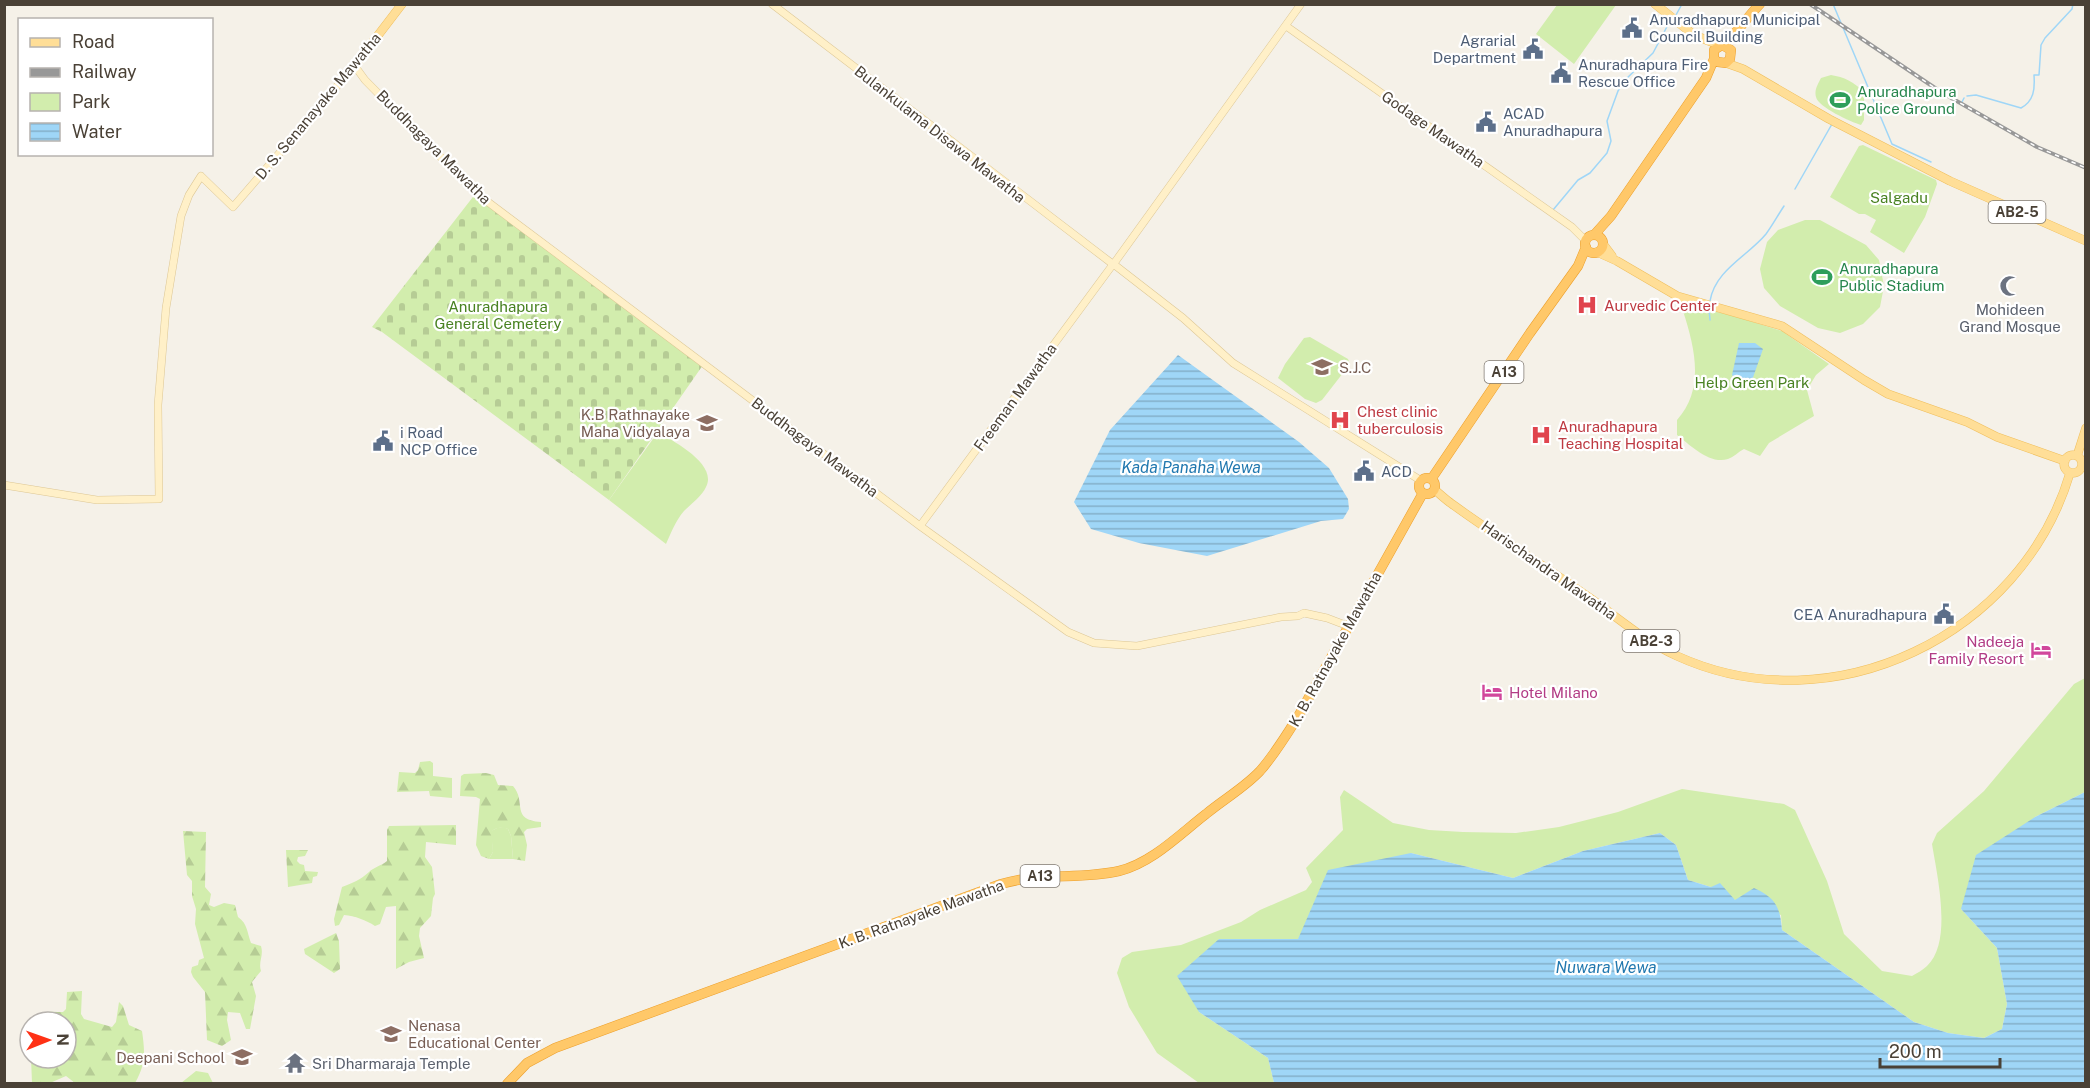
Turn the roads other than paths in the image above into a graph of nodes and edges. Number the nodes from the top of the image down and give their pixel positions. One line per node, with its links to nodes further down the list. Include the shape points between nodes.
1 (402, 4): 12 (main road, D. S. Senanayake Mawatha)
2 (772, 4): 16 (main road, Bulankulama Disawa Mawatha)
3 (1301, 4): 6 (main road, Freeman Mawatha)
4 (1655, 4): 8 (main road)
5 (1760, 4): 7 (highway)
6 (1286, 26): 15 (main road, Godage Mawatha); 16 (main road, Freeman Mawatha)
7 (1733, 37): 9 (highway); 10 (highway)
8 (1701, 39): 9 (main road); 11 (main road)
9 (1721, 45): 10 (highway); 11 (highway, via 1714,50)
10 (1731, 52): 11 (highway); 13 (main road, AB2-5)
11 (1719, 60): 13 (main road, AB2-5); 15 (highway, A13)
12 (356, 64): 24 (main road, D. S. Senanayake Mawatha, via 233,207 201,176 189,195 166,308 158,405 159,499 97,500); 27 (main road, Buddhagaya Mawatha, via 365,80 476,193)
13 (1743, 69): 14 (main road, AB2-5, via 1798,103 1896,154)
14 (2085, 241)
15 (1594, 243): 19 (main road, via 1677,296 1782,326 1888,394); 22 (highway, A13)
16 (1113, 265): 23 (main road, Bulankulama Disawa Mawatha, via 1183,318 1233,363); 27 (main road, Freeman Mawatha)
17 (2085, 428): 18 (main road)
18 (2077, 456): 19 (main road); 20 (main road)
19 (2065, 461): 21 (main road)
20 (2084, 468): 21 (main road)
21 (2070, 473): 25 (main road, Harischandra Mawatha / AB2-3, via 2048,525 2031,552 1984,606 1918,650 1845,675 1805,680 1745,676 1661,648)
22 (1432, 478): 23 (highway); 25 (highway)
23 (1420, 480): 26 (highway, via 1419,488)
24 (4, 485)
25 (1434, 490): 26 (highway)
26 (1424, 493): 28 (highway, K. B. Ratnayake Mawatha / A13)
27 (920, 526): 28 (main road, Buddhagaya Mawatha, via 1068,632 1094,643 1137,646 1304,613)
28 (1348, 626): 29 (highway, K. B. Ratnayake Mawatha / A13, via 1299,715 1264,766 1242,788 1142,861 1109,873 1031,877 1001,884 555,1048 527,1063)
29 (507, 1083)

